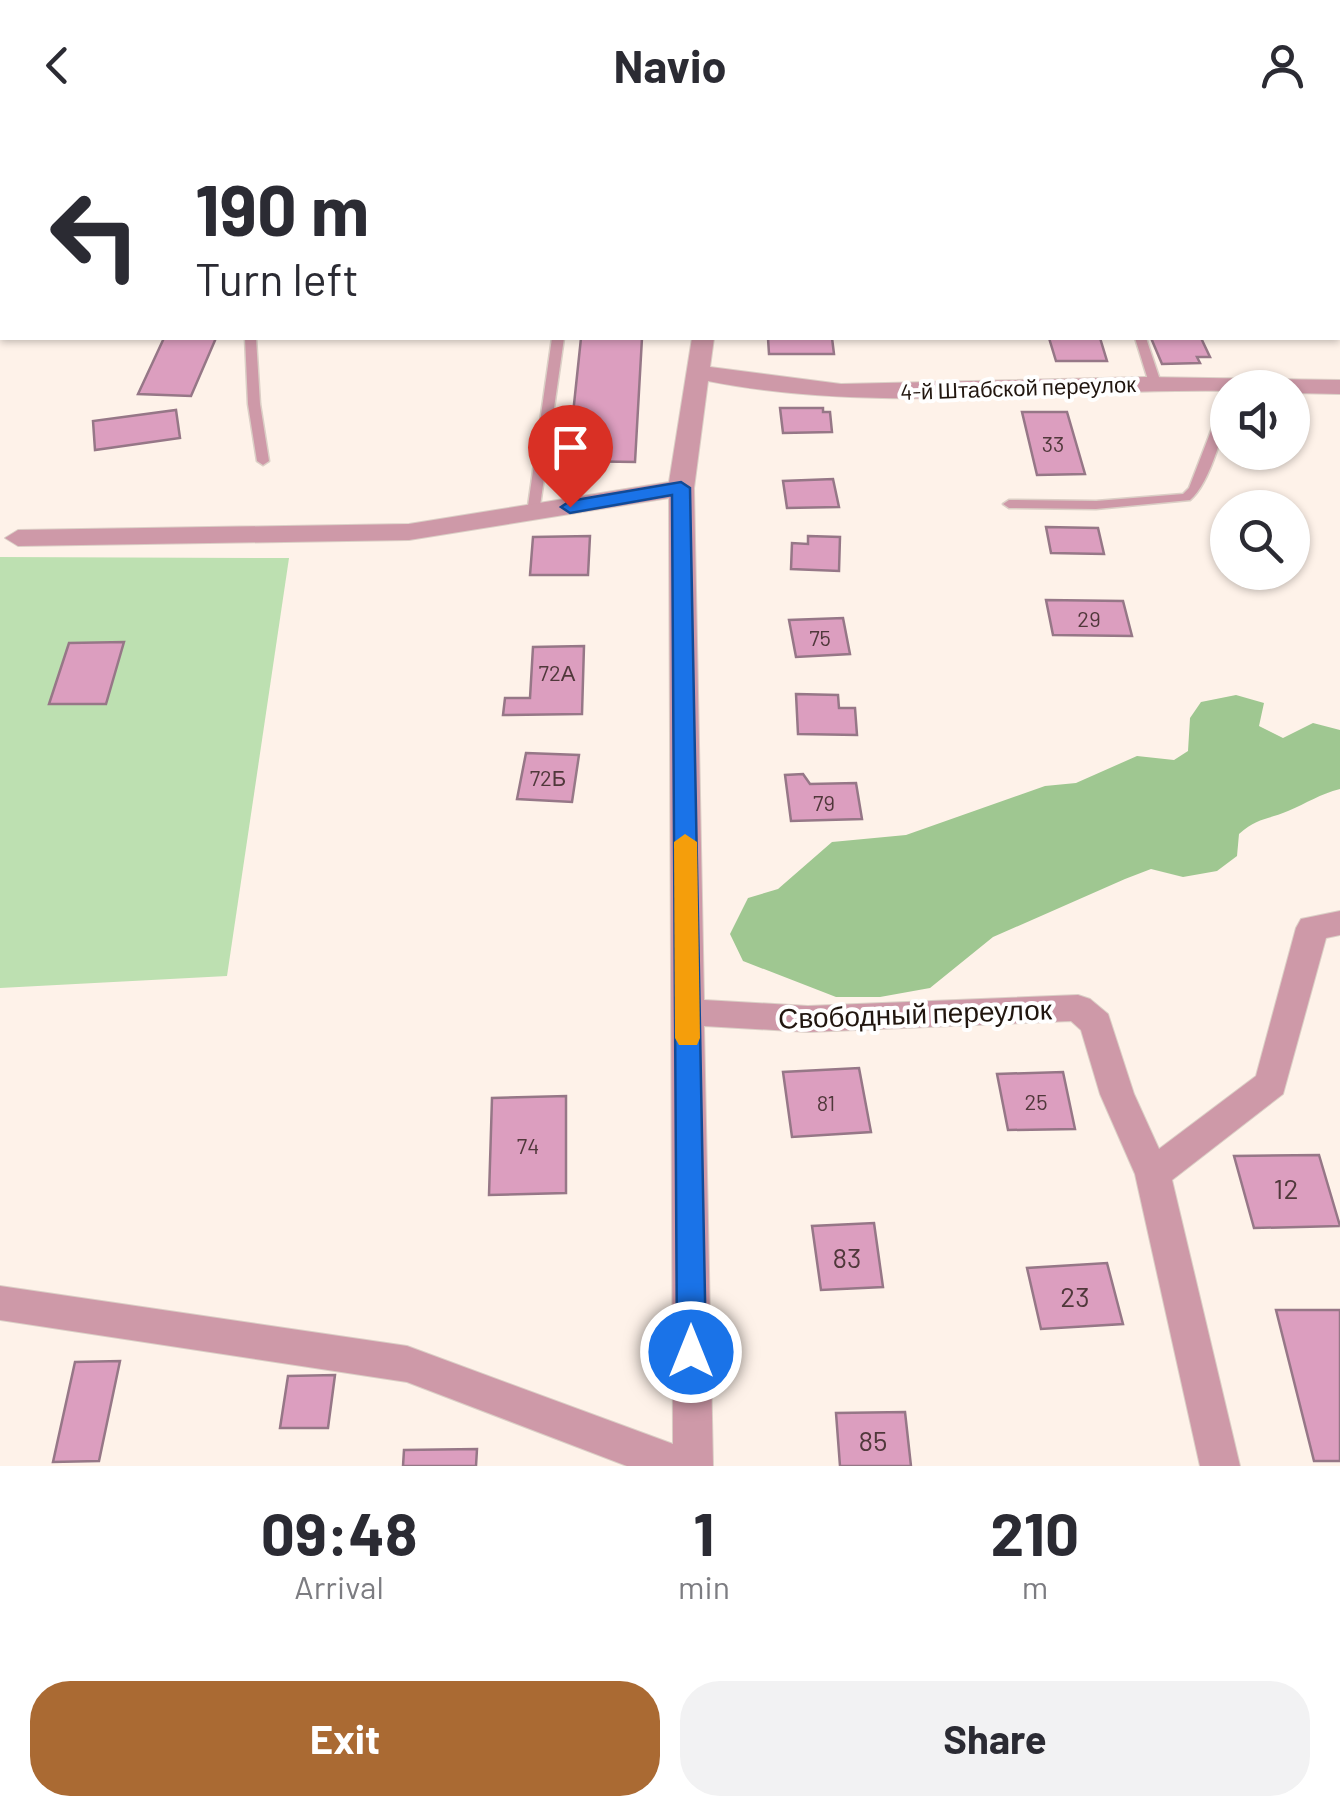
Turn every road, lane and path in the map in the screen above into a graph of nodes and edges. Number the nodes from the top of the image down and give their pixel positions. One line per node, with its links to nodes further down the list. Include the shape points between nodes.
1 (250, 340): 11 (lane)
2 (558, 340): 14 (lane)
3 (703, 340): 5 (street)
4 (1141, 340): 6 (lane)
5 (698, 372): 6 (street, 4-й Штабской переулок, via 833,394); 12 (street)
6 (1154, 383): 9 (street, 4-й Штабской переулок)
7 (1340, 387): 8 (street, 4-й Штабской переулок)
8 (1310, 388)
9 (1210, 389)
10 (1210, 447): 13 (lane, via 1186,498)
11 (263, 461)
12 (681, 488): 14 (street); 17 (street)
13 (1010, 504)
14 (533, 513): 15 (street, via 409,532)
15 (18, 538)
16 (1340, 923): 18 (street, via 1312,928 1271,1084)
17 (687, 1012): 18 (street, Свободный переулок, via 808,1019 1078,1008 1096,1023 1117,1094); 21 (street)
18 (1153, 1174): 22 (street, Свободный переулок)
19 (0, 1302): 20 (street, via 406,1364)
20 (678, 1466)
21 (693, 1466)
22 (1220, 1466)

